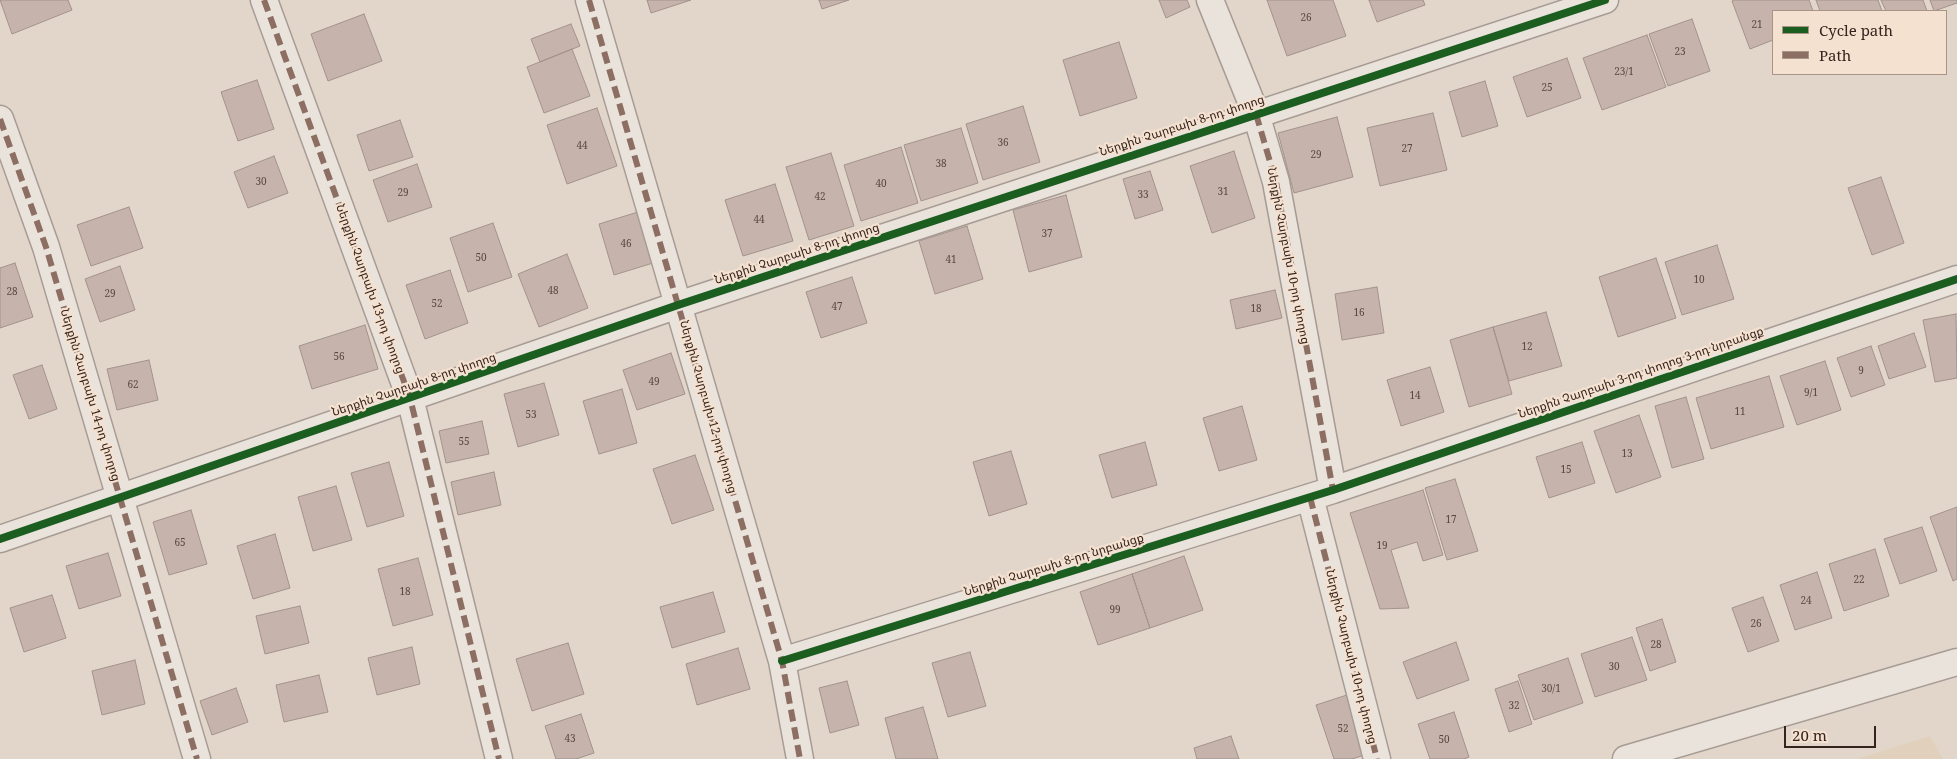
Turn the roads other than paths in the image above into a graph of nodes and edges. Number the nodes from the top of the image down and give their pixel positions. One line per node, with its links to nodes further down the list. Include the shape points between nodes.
1 (264, 0): 9 (street, Ներքին Չարբախ 13-րդ փողոց)
2 (589, 0): 8 (street, Ներքին Չարբախ 12-րդ փողոց)
3 (1210, 0): 5 (street, Ներքին Չարբախ 10-րդ փողոց)
4 (1605, 0): 5 (street, Ներքին Չարբախ 8-րդ փողոց)
5 (1256, 114): 8 (street, Ներքին Չարբախ 8-րդ փողոց); 10 (street, Ներքին Չարբախ 10-րդ փողոց, via 1276,182)
6 (0, 119): 11 (street, Ներքին Չարբախ 14-րդ փողոց, via 46,247)
7 (1957, 279): 10 (street, Ներքին Չարբախ 3-րդ փողոց 3-րդ նրբանցք)
8 (678, 305): 9 (street, Ներքին Չարբախ 8-րդ փողոց); 13 (street, Ներքին Չարբախ 12-րդ փողոց)
9 (410, 398): 11 (street, Ներքին Չարբախ 8-րդ փողոց); 16 (street, Ներքին Չարբախ 13-րդ փողոց)
10 (1322, 493): 13 (street, Ներքին Չարբախ 8-րդ նրբանցք); 18 (street, Ներքին Չարբախ 10-րդ փողոց)
11 (120, 498): 12 (street, Ներքին Չարբախ 8-րդ փողոց); 15 (street, Ներքին Չարբախ 14-րդ փողոց)
12 (0, 538)
13 (782, 661): 17 (street, Ներքին Չարբախ 12-րդ փողոց)
14 (1957, 662): 19 (street)
15 (197, 759)
16 (499, 759)
17 (800, 759)
18 (1376, 759)
19 (1626, 759)

